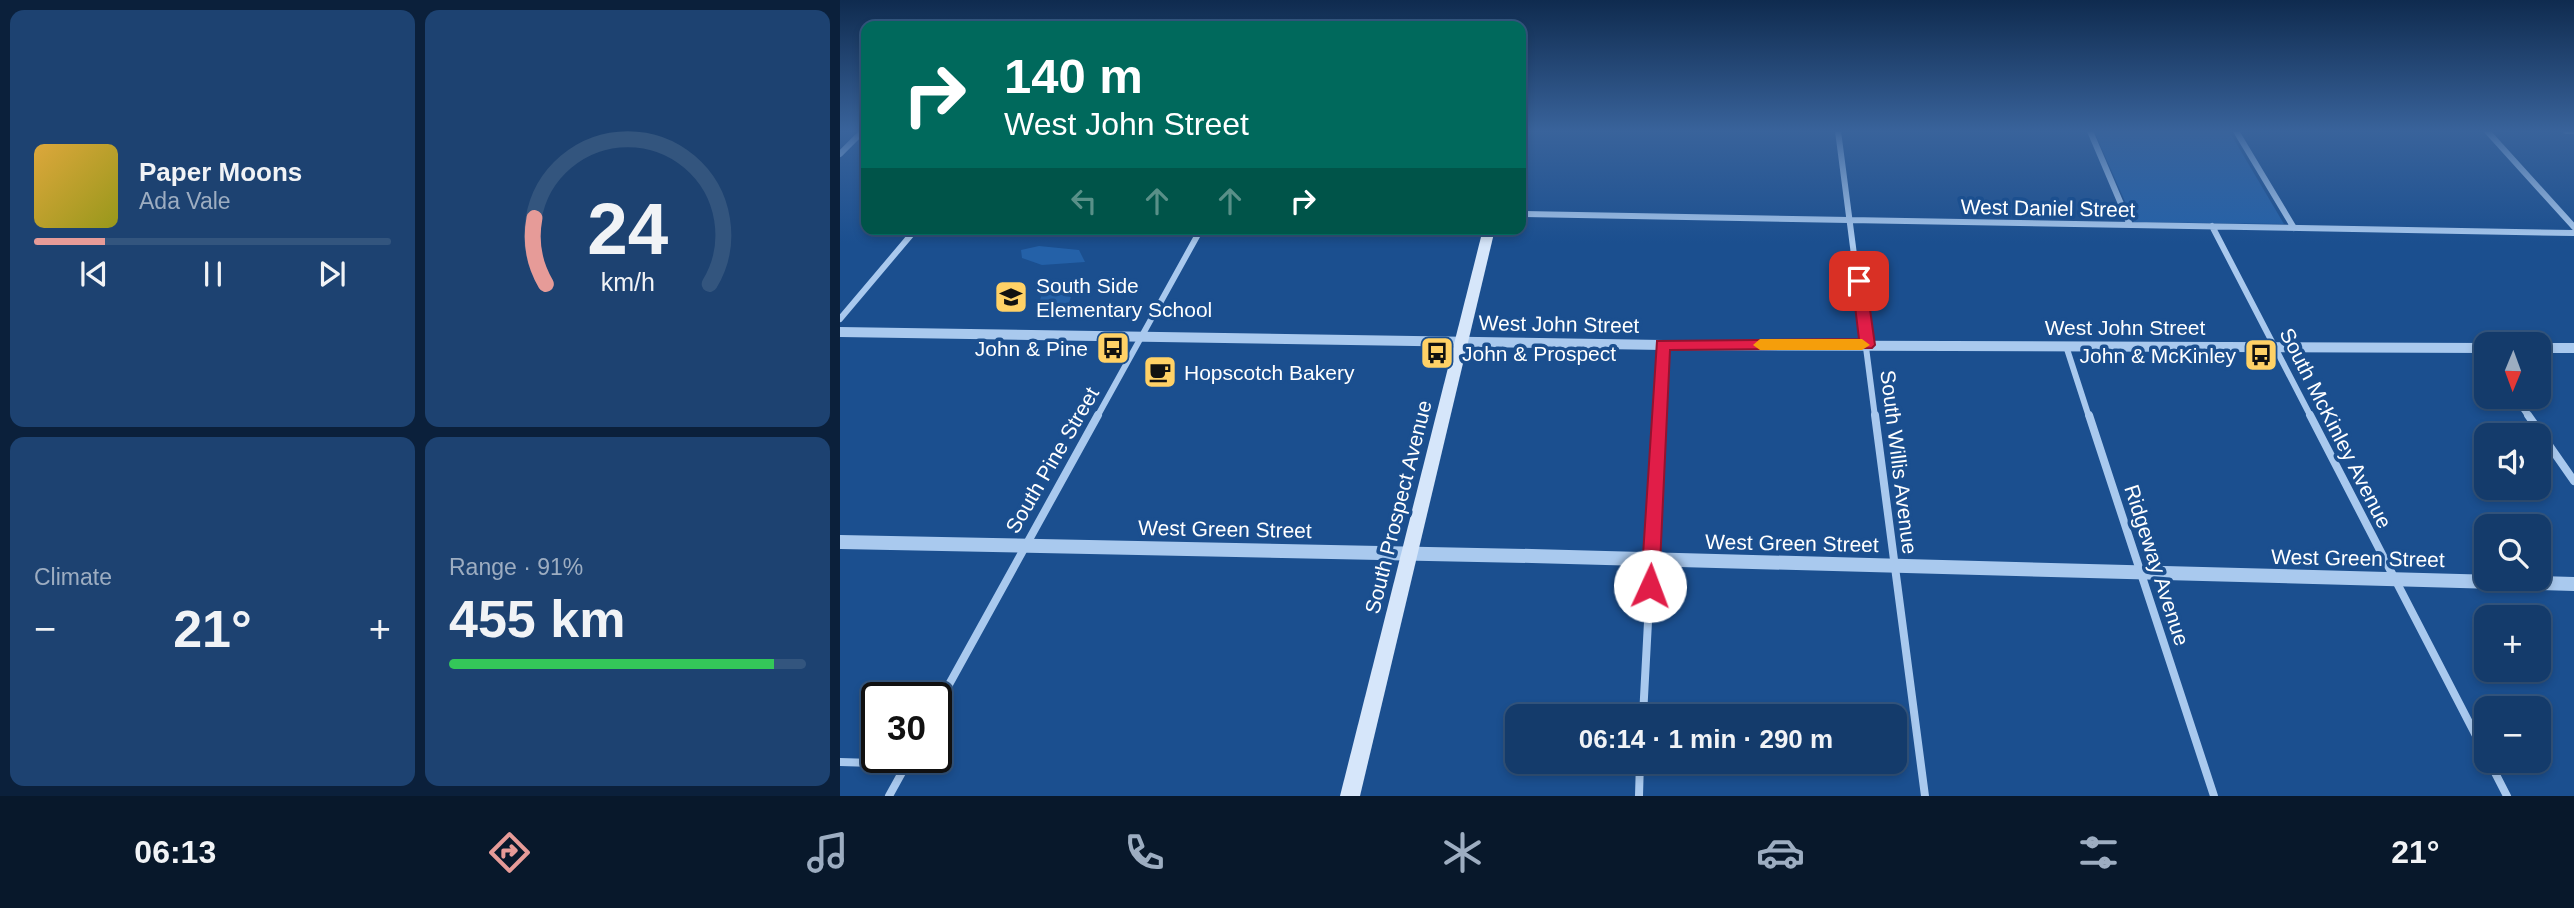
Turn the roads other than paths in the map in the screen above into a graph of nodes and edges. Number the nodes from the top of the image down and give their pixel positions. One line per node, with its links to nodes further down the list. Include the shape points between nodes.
1 (1843, 168): 6 (street, South Willis Avenue)
2 (2106, 168): 7 (street)
3 (2258, 168): 10 (street)
4 (2521, 168): 9 (street)
5 (1526, 214): 6 (street, West Daniel Street)
6 (1850, 220): 7 (street, West Daniel Street); 20 (street, South Willis Avenue)
7 (2130, 225): 8 (street, West Daniel Street)
8 (2212, 226): 10 (street, West Daniel Street); 22 (street, South McKinley Avenue)
9 (2574, 227)
10 (2294, 228): 11 (street, West Daniel Street)
11 (2574, 233)
12 (911, 235): 15 (street)
13 (1197, 235): 17 (street, South Pine Street)
14 (1488, 235): 18 (main road, South Prospect Avenue)
15 (840, 319)
16 (840, 332): 17 (street, West John Street)
17 (1142, 338): 18 (street, West John Street); 29 (street, South Pine Street)
18 (1461, 342): 19 (street, West John Street); 30 (main road, South Prospect Avenue)
19 (1663, 345): 20 (street, West John Street); 31 (street)
20 (1867, 345): 21 (street, West John Street); 32 (street, South Willis Avenue)
21 (2066, 346): 22 (street, West John Street); 33 (street, Ridgeway Avenue)
22 (2275, 347): 25 (street, West John Street); 34 (street, South McKinley Avenue)
23 (2552, 348): 24 (street)
24 (2574, 348)
25 (2474, 351)
26 (2524, 410): 27 (street)
27 (2574, 481)
28 (840, 542): 29 (street, West Green Street)
29 (1024, 546): 30 (street, West Green Street); 36 (street, South Pine Street)
30 (1410, 554): 31 (street, West Green Street); 45 (main road, South Prospect Avenue)
31 (1651, 560): 32 (street, West Green Street); 37 (street)
32 (1894, 566): 33 (street, West Green Street); 47 (street, South Willis Avenue)
33 (2142, 574): 34 (street, West Green Street); 48 (street, Ridgeway Avenue)
34 (2395, 580): 35 (street, West Green Street); 38 (street, South McKinley Avenue)
35 (2574, 584)
36 (950, 682)
37 (1644, 704)
38 (2474, 732)
39 (840, 762): 40 (street)
40 (861, 762)
41 (901, 773): 44 (street)
42 (2495, 773): 49 (street, South McKinley Avenue)
43 (1640, 774): 46 (street)
44 (889, 796)
45 (1350, 796)
46 (1639, 796)
47 (1925, 796)
48 (2214, 796)
49 (2507, 796)

